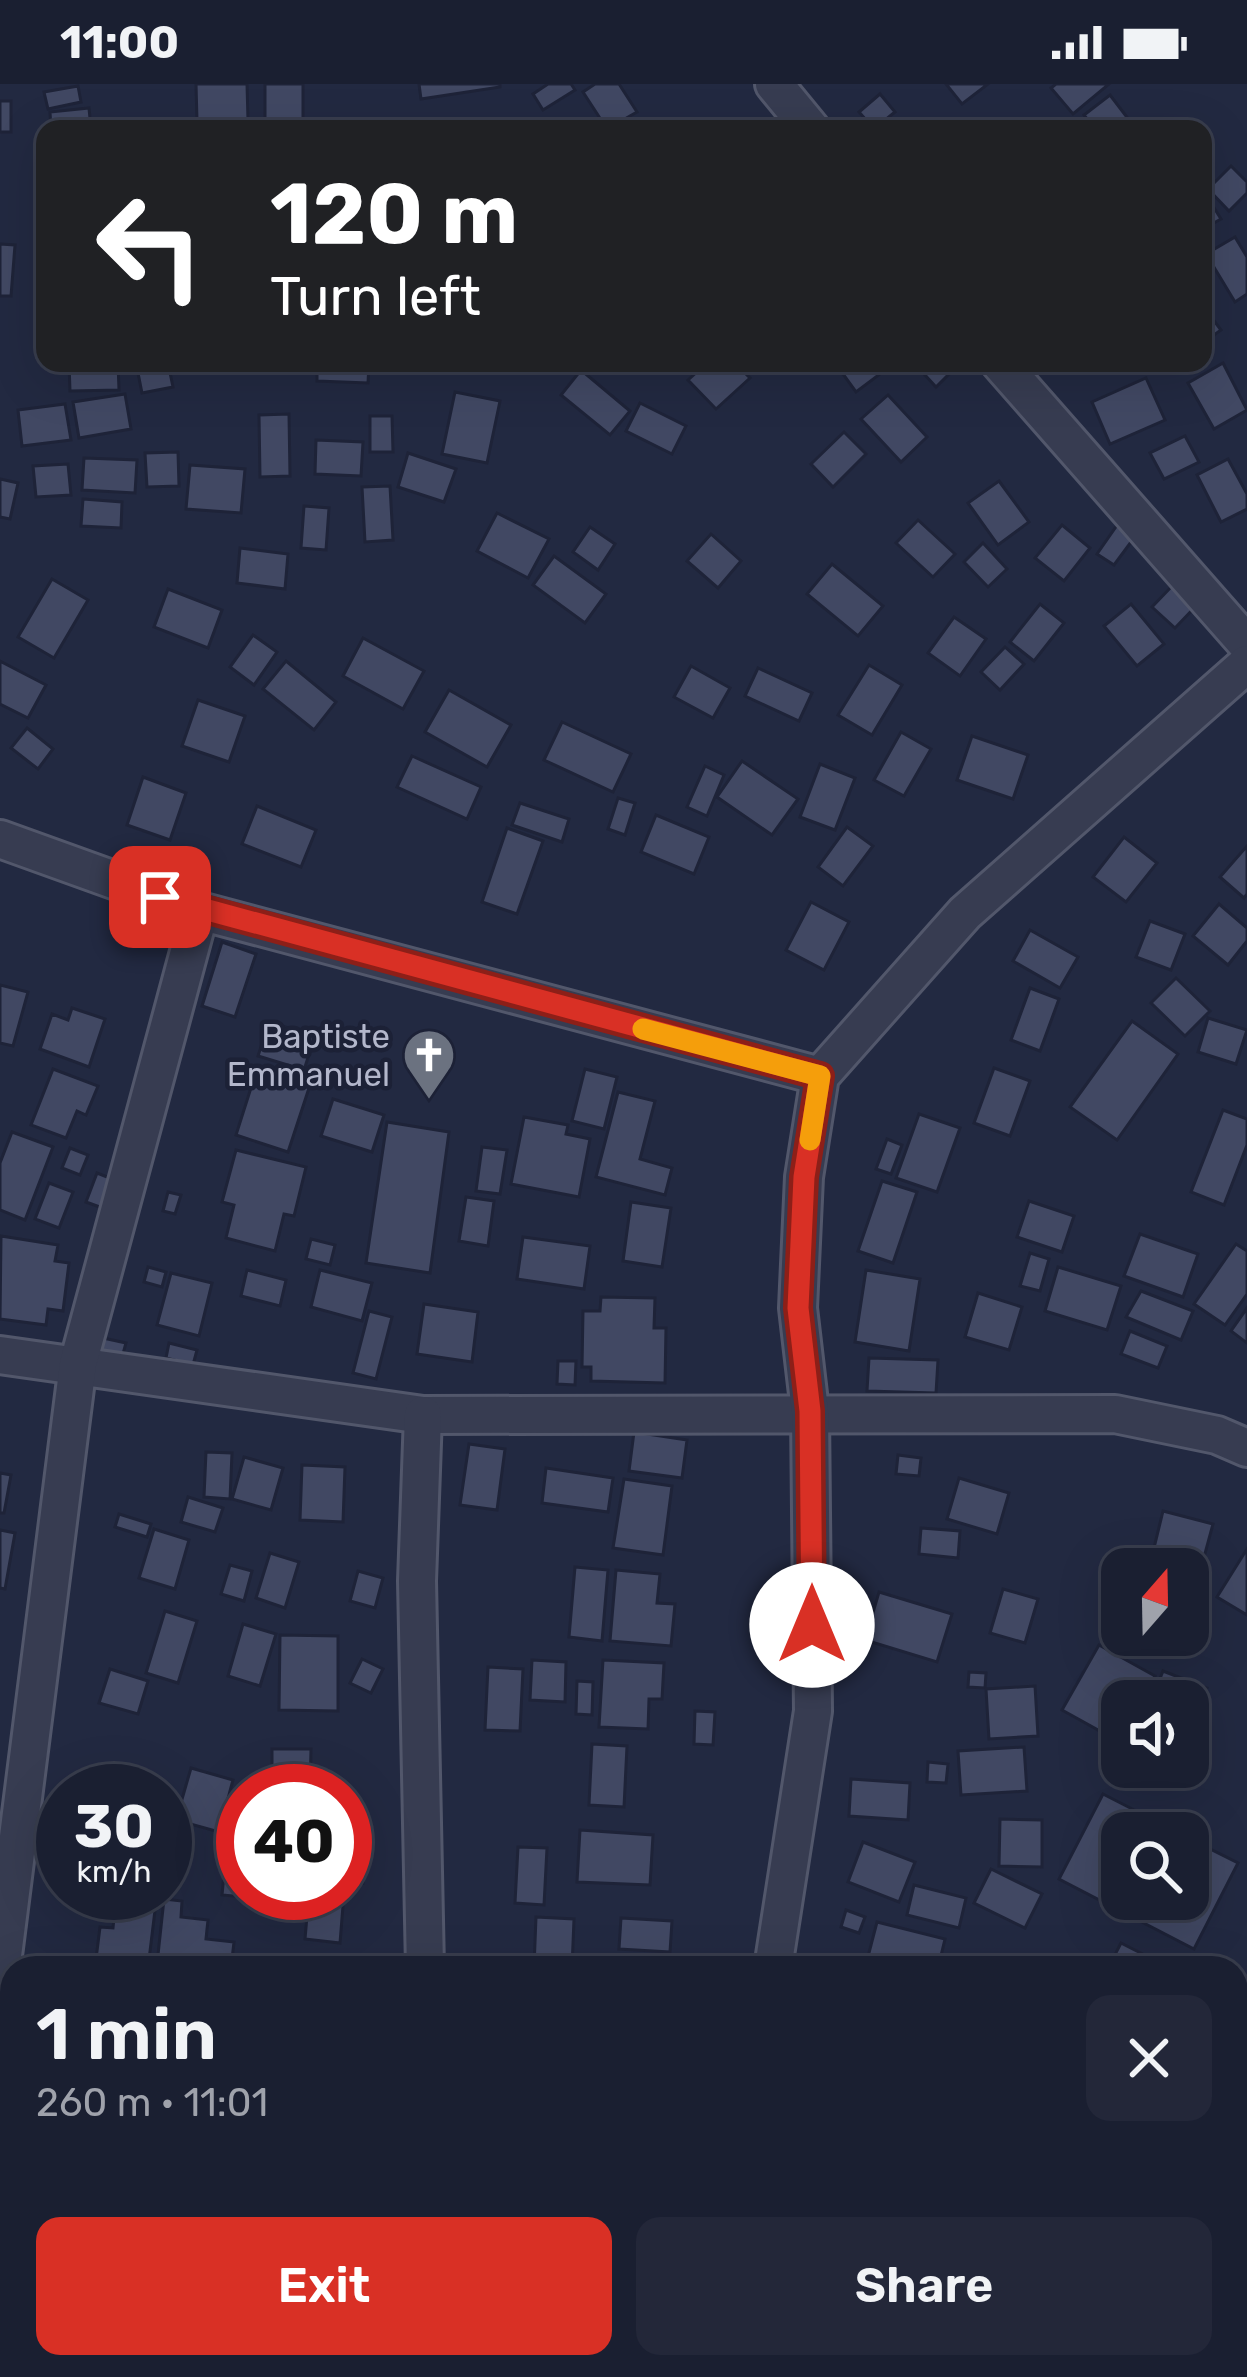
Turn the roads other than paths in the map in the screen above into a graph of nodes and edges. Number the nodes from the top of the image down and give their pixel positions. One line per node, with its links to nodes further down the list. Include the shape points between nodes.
1 (774, 84): 2 (street)
2 (804, 120)
3 (1008, 372): 4 (street)
4 (1247, 644)
5 (1247, 664): 8 (street, via 965,913)
6 (0, 839): 7 (street)
7 (200, 911): 8 (street); 10 (street)
8 (820, 1076): 11 (street, via 804,1177 798,1308)
9 (0, 1355): 10 (street)
10 (78, 1364): 12 (street); 14 (street)
11 (810, 1411): 12 (street); 13 (street, via 1115,1414); 16 (street, via 813,1711)
12 (423, 1414): 15 (street, via 417,1581)
13 (1247, 1448)
14 (3, 1956)
15 (425, 1956)
16 (775, 1956)

